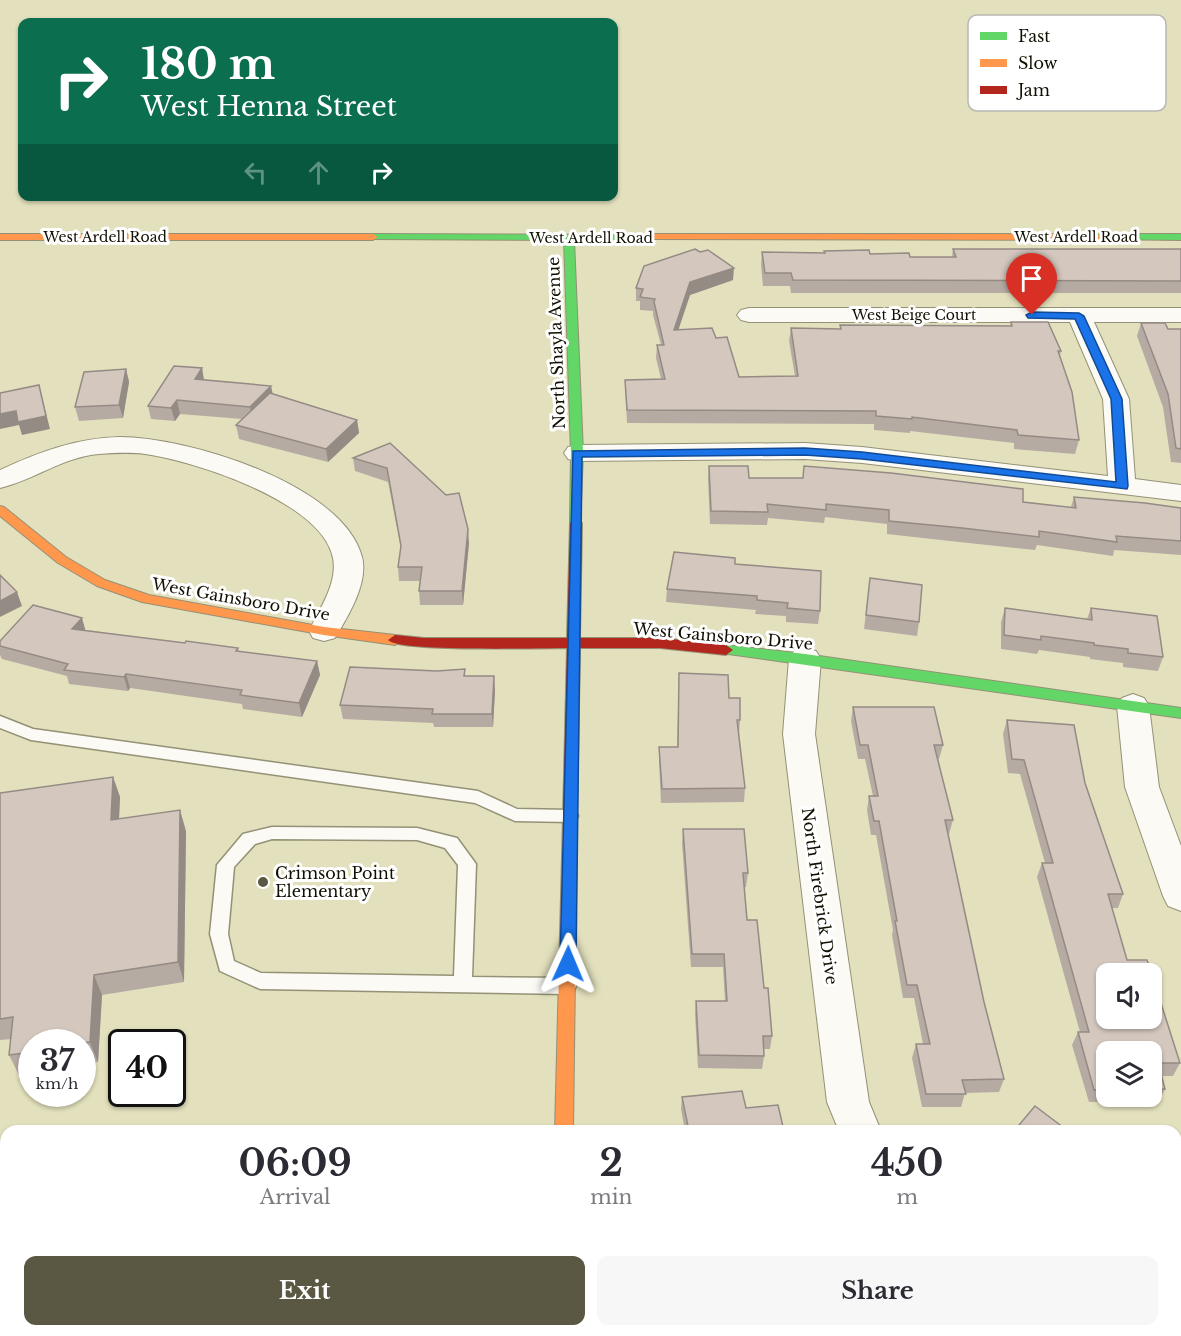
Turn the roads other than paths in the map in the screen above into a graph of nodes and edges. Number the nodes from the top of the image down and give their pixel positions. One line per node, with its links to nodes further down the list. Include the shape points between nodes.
1 (0, 237): 3 (street, West Ardell Road)
2 (1181, 237): 3 (street, West Ardell Road)
3 (569, 238): 7 (street, North Shayla Avenue)
4 (749, 315): 6 (street, West Beige Court)
5 (1181, 315): 6 (street, West Beige Court)
6 (1079, 316): 9 (street, via 1116,399)
7 (577, 453): 9 (street, via 828,453); 13 (street, North Shayla Avenue)
8 (0, 480): 12 (street, via 69,452 125,445 182,454 257,478 318,514 345,544 349,561 346,581)
9 (1122, 486): 10 (street)
10 (1181, 493)
11 (2, 514): 12 (street, West Gainsboro Drive, via 62,560 100,583 147,599)
12 (324, 631): 13 (street, West Gainsboro Drive, via 424,643)
13 (573, 643): 14 (street, West Gainsboro Drive, via 660,643); 18 (street, North Shayla Avenue)
14 (805, 659): 15 (street, West Gainsboro Drive); 23 (street, North Firebrick Drive, via 799,734 848,1102)
15 (1133, 706): 16 (street, West Gainsboro Drive); 19 (street, via 1142,787)
16 (1181, 713)
17 (0, 722): 18 (lane, via 31,734 478,797 515,814)
18 (570, 816): 21 (street, North Shayla Avenue)
19 (1181, 896)
20 (463, 984): 20 (lane, via 467,864 451,843 417,834 272,833 249,839 226,865 219,934 226,966 260,981); 21 (lane)
21 (567, 986): 22 (street, North Shayla Avenue)
22 (564, 1125)
23 (858, 1125)

